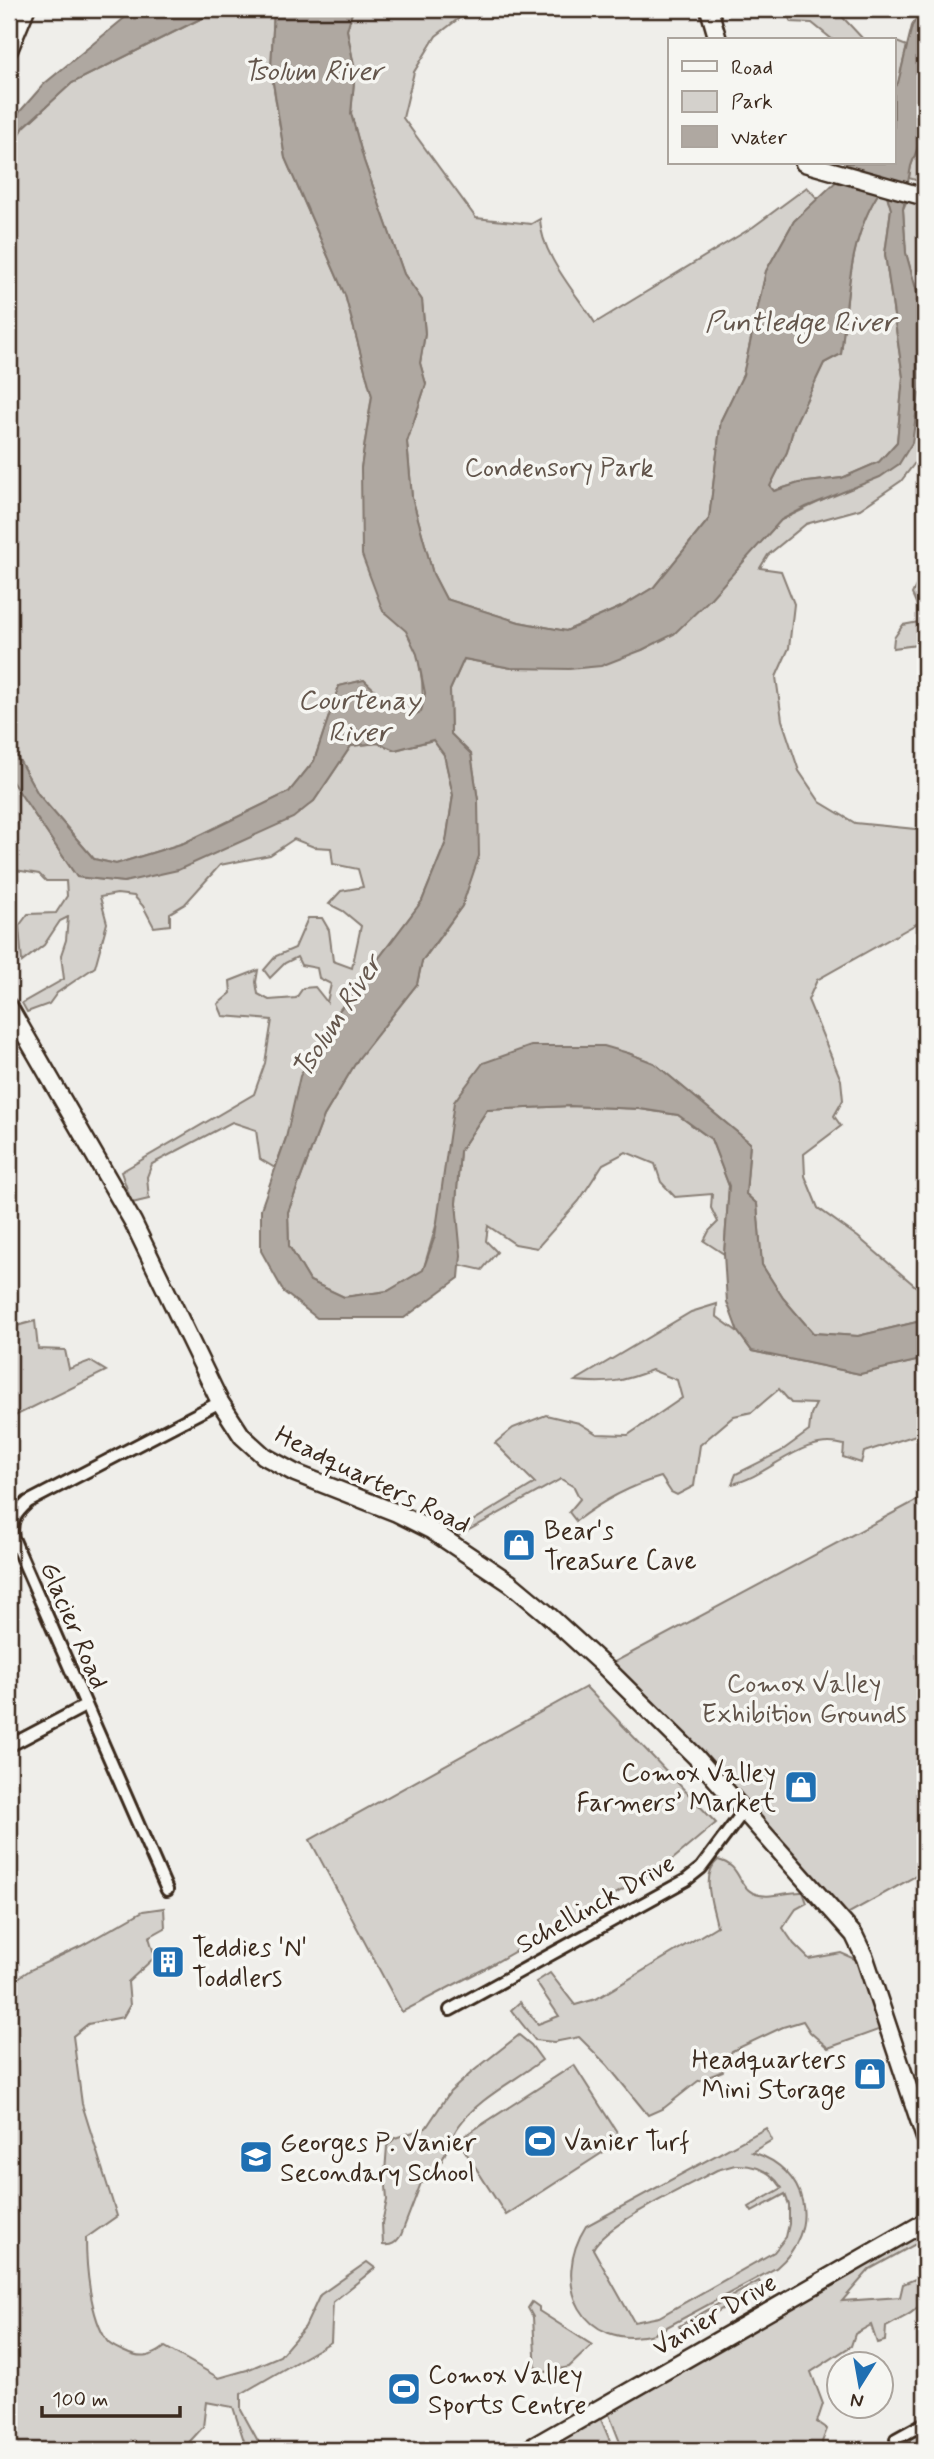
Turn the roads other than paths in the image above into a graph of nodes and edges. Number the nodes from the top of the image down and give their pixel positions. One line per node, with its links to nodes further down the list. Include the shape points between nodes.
1 (15, 9): 4 (main road)
2 (26, 9): 6 (main road)
3 (709, 9): 5 (main road)
4 (9, 16)
5 (717, 38)
6 (9, 50)
7 (808, 164): 8 (main road)
8 (925, 197)
9 (9, 1006): 10 (main road, Headquarters Road, via 133,1222)
10 (220, 1402): 11 (street, Glacier Road, via 28,1502 16,1513 11,1525 13,1538); 13 (main road, Headquarters Road, via 242,1436 264,1456 431,1530 510,1583 605,1667 696,1757)
11 (85, 1706): 12 (street); 14 (street, Glacier Road)
12 (9, 1746)
13 (743, 1812): 15 (street, Schellinck Drive, via 701,1868 686,1880); 16 (main road, Headquarters Road, via 854,1935)
14 (167, 1890)
15 (450, 2010)
16 (925, 2138)
17 (925, 2222): 20 (main road, Vanier Drive)
18 (925, 2423): 19 (street)
19 (896, 2439)
20 (527, 2450)

